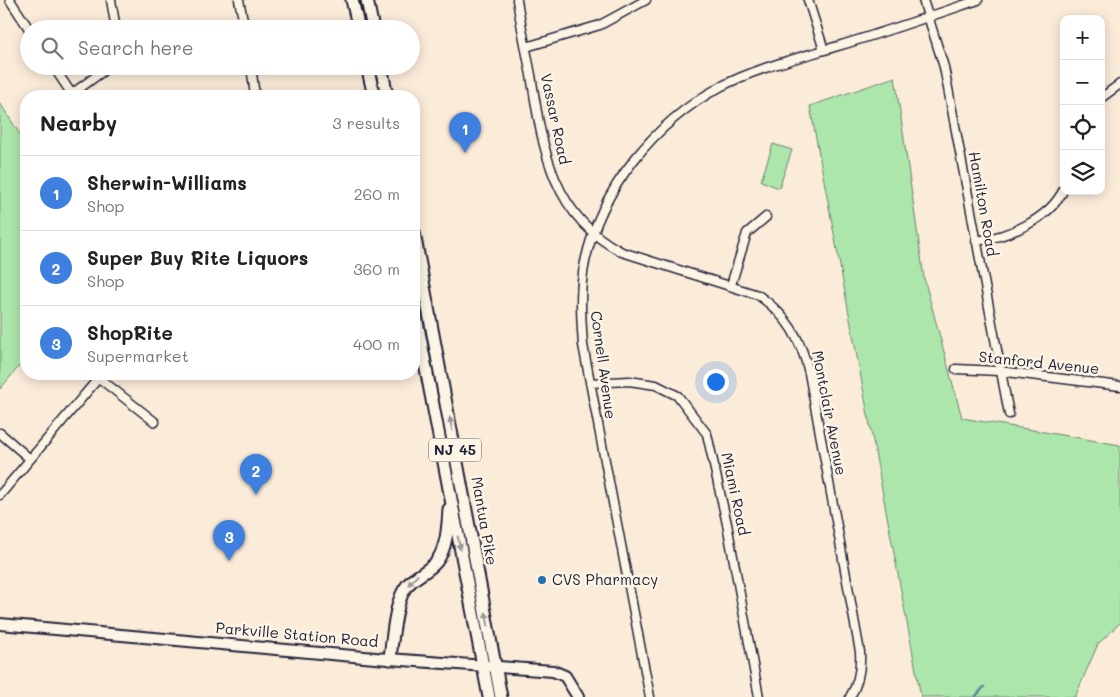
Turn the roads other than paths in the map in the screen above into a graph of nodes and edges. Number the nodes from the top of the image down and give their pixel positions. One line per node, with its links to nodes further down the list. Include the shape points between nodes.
1 (10, 0): 12 (street)
2 (111, 0): 13 (street)
3 (239, 0): 14 (street)
4 (352, 0): 15 (main road)
5 (367, 0): 16 (main road)
6 (517, 0): 17 (street, Vassar Road)
7 (646, 0): 17 (street, via 600,25)
8 (808, 0): 18 (street)
9 (923, 0): 11 (street, Hamilton Road)
10 (978, 0): 11 (street, Cornell Avenue)
11 (928, 16): 18 (street, Cornell Avenue); 34 (street, Hamilton Road, via 944,67)
12 (23, 20)
13 (114, 20)
14 (243, 20)
15 (357, 20)
16 (371, 20)
17 (526, 47): 33 (street, Vassar Road, via 544,151 555,181 574,213)
18 (824, 50): 33 (street, Cornell Avenue, via 742,77 720,87 679,114 645,146 628,168)
19 (58, 75): 25 (street)
20 (98, 75): 26 (street)
21 (253, 75): 27 (street)
22 (369, 75): 28 (main road)
23 (383, 75): 29 (main road)
24 (1120, 84): 30 (street)
25 (67, 90)
26 (79, 90)
27 (254, 90)
28 (373, 90)
29 (386, 90)
30 (1105, 95)
31 (1060, 195): 34 (street, via 1031,222 992,239)
32 (766, 217): 36 (street, via 747,234)
33 (593, 231): 36 (street, Montclair Avenue, via 602,242 622,252); 42 (street, Cornell Avenue, via 581,286 583,344)
34 (976, 241): 39 (street, Hamilton Road)
35 (420, 265): 53 (main road, Mantua Pike / NJ 45, one-way to 35)
36 (731, 285): 59 (street, Montclair Avenue, via 774,306 799,339 804,353 860,652 861,667)
37 (420, 337): 48 (main road, Mantua Pike / NJ 45)
38 (956, 369): 39 (street, Stanford Avenue)
39 (999, 371): 43 (street, Stanford Avenue); 44 (street, Hamilton Road)
40 (97, 380): 47 (street)
41 (105, 380): 45 (street)
42 (590, 383): 57 (street, Cornell Avenue); 58 (street, Miami Road, via 629,381 662,388 678,396 707,434)
43 (1120, 386)
44 (1009, 414)
45 (155, 422)
46 (0, 433): 47 (street)
47 (30, 459): 49 (street)
48 (450, 493): 51 (main road, one-way to 51, via 444,545 436,562 419,573 403,590); 52 (main road, Mantua Pike / NJ 45, one-way to 52)
49 (0, 495)
50 (0, 624): 51 (main road, Parkville Station Road)
51 (390, 659): 52 (main road, Parkville Station Road)
52 (483, 666): 53 (main road, Parkville Station Road); 54 (main road, Mantua Pike / NJ 45)
53 (496, 667): 55 (main road, Mantua Pike / NJ 45); 56 (main road, Parkville Station Road, via 560,673 572,684)
54 (489, 697)
55 (501, 697)
56 (578, 697)
57 (650, 697)
58 (759, 697)
59 (850, 697)

